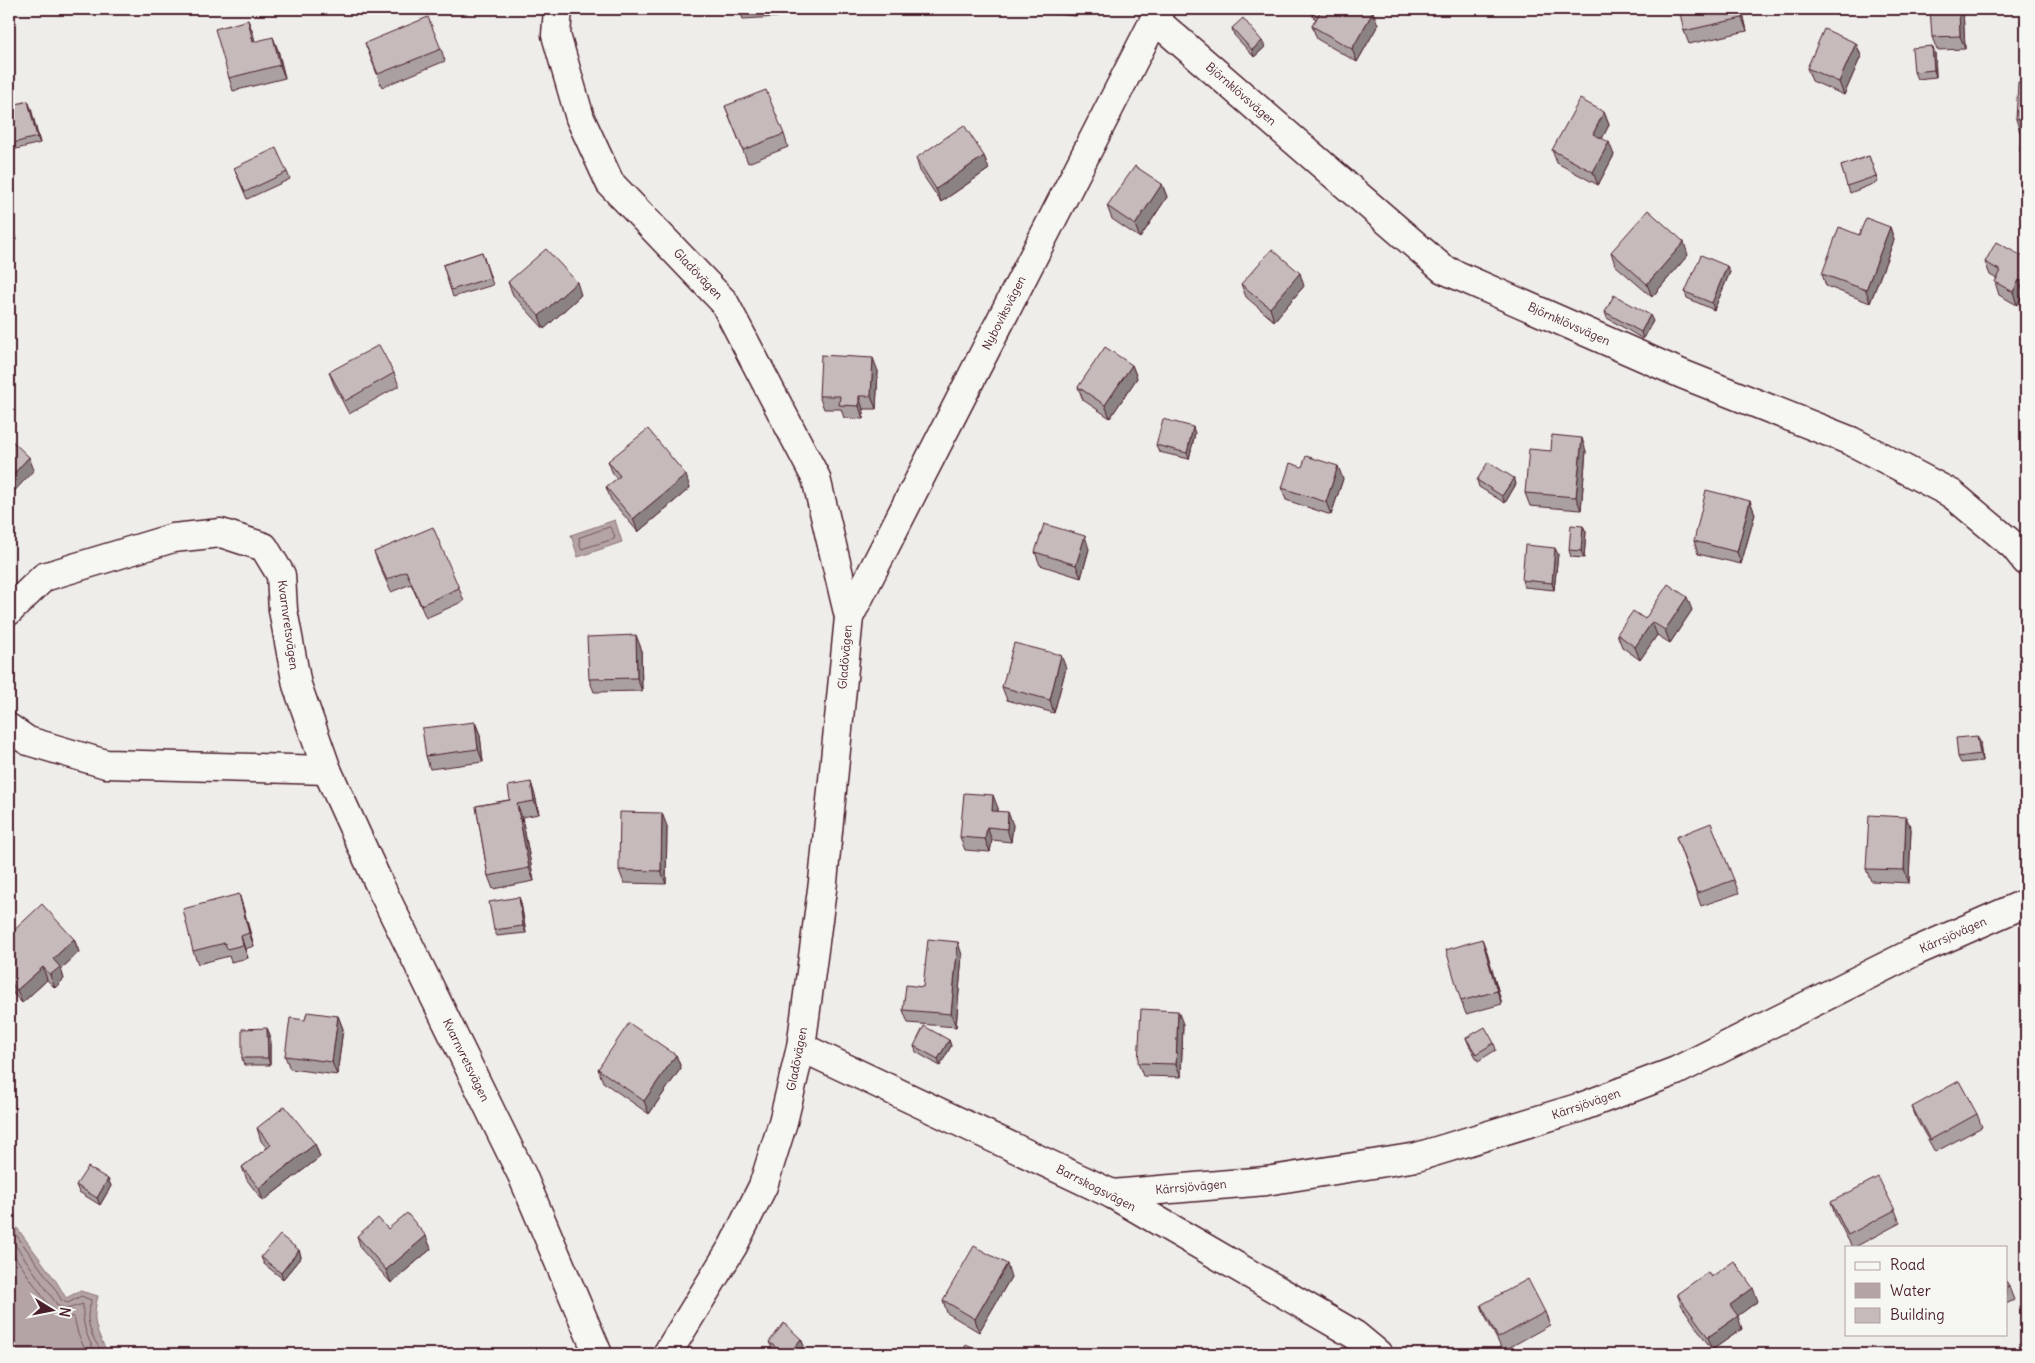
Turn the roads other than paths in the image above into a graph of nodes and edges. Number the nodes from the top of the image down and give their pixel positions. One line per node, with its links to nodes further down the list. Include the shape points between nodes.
1 (558, 9): 5 (street, Gladövägen, via 556,35 580,118 610,183 724,302 816,478)
2 (1157, 14): 3 (street, Björnklövsvägen, via 1443,268 1675,371 1851,441 1952,494 2014,546); 5 (street, Nyboviksvägen)
3 (2026, 561)
4 (9, 611): 7 (street, Kvarnvretsvägen, via 44,577 173,538 221,533 264,547 281,575 283,610 296,685)
5 (849, 617): 9 (street, Gladövägen, via 823,882)
6 (9, 728): 7 (street, via 28,741 106,764)
7 (327, 770): 12 (street, Kvarnvretsvägen, via 380,886 522,1175)
8 (2026, 903): 10 (street, Kärrsjövägen, via 1914,952 1676,1071 1581,1107 1417,1157 1266,1181)
9 (800, 1047): 10 (street, Barrskogsvägen); 13 (street, Gladövägen, via 783,1122 763,1186 733,1246)
10 (1112, 1194): 11 (street, Barrskogsvägen)
11 (1351, 1345): 14 (street, Barrskogsvägen)
12 (598, 1354)
13 (667, 1354)
14 (1378, 1354)

